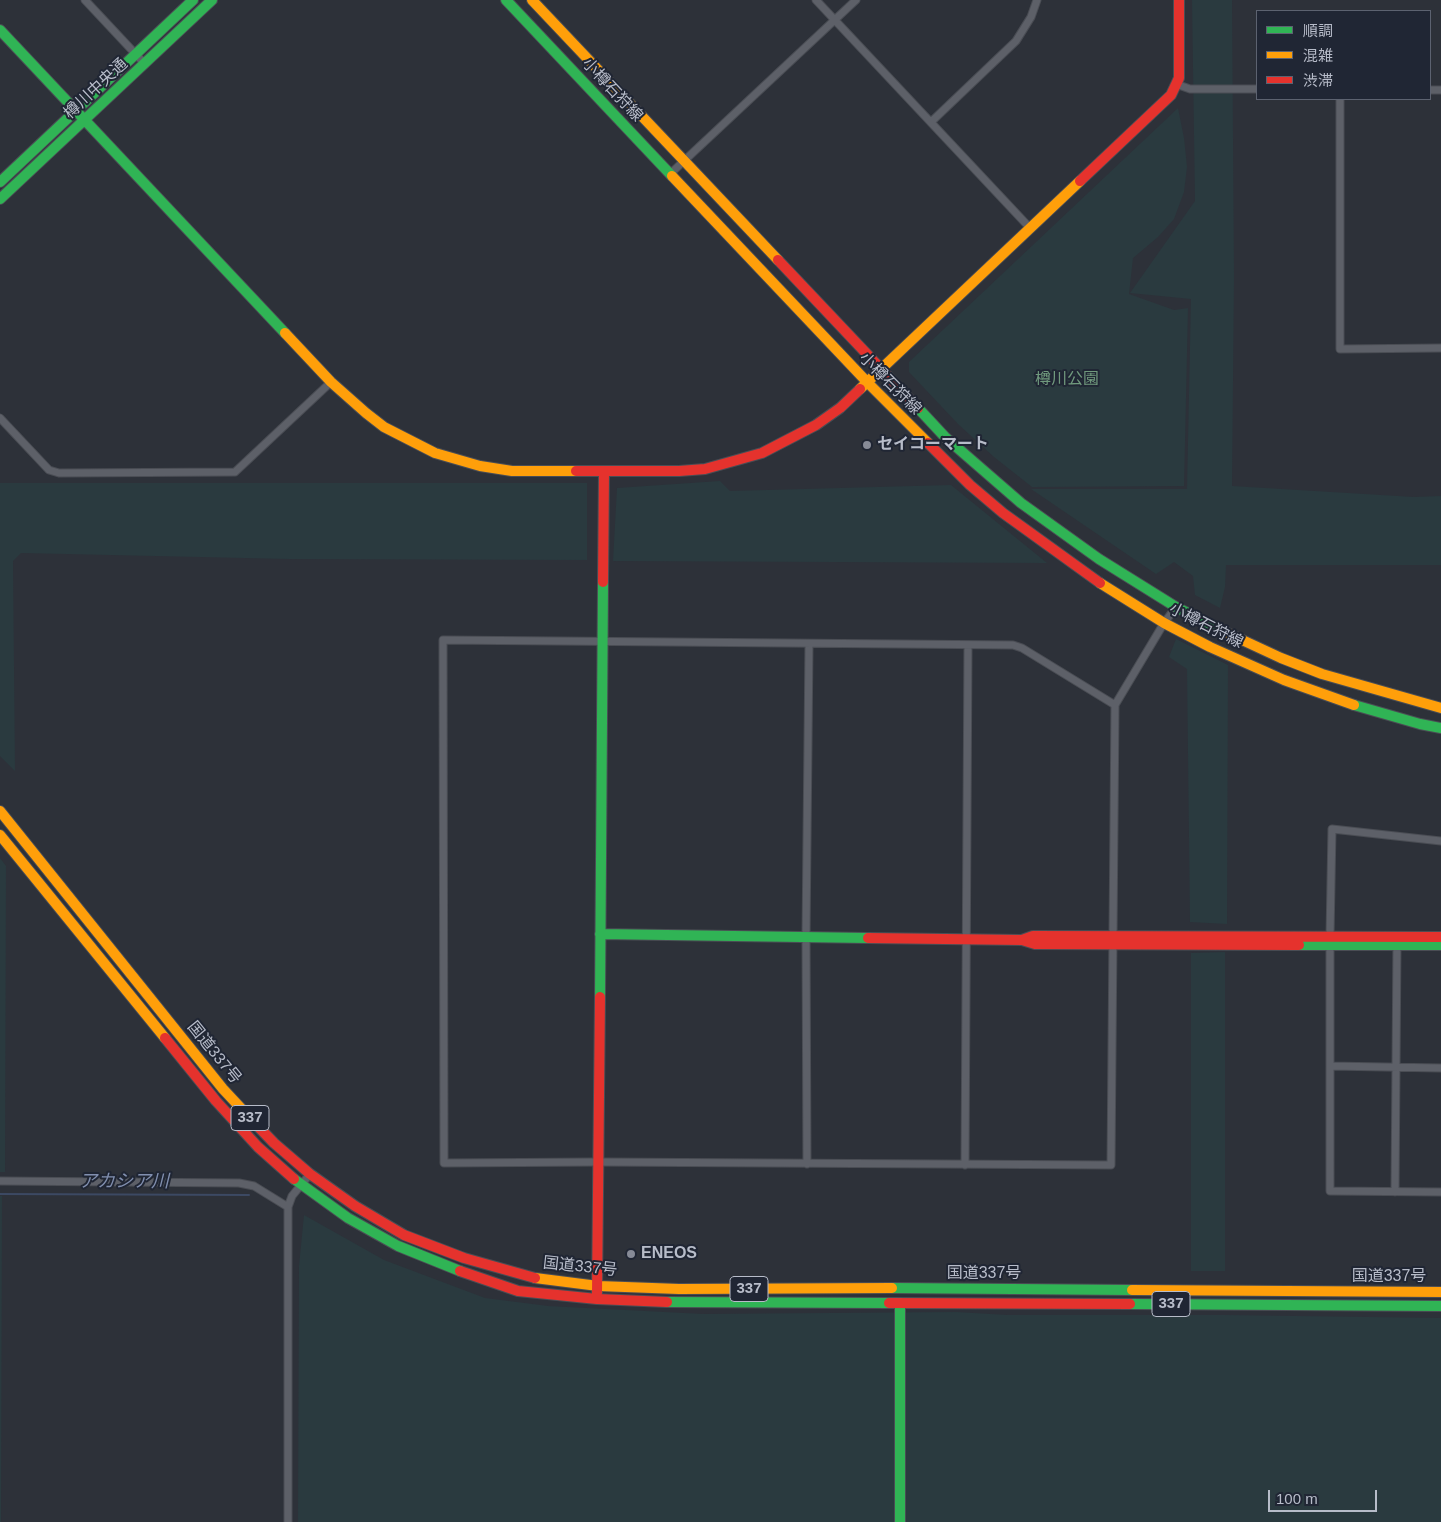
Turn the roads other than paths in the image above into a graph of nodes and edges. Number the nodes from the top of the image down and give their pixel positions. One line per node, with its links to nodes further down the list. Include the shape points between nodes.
1 (85, 0): 12 (street)
2 (193, 0): 12 (main road, 樽川中央通)
3 (212, 0): 13 (main road, 樽川中央通)
4 (506, 0): 21 (main road, 小樽石狩線)
5 (532, 0): 20 (main road, 小樽石狩線)
6 (816, 0): 10 (street)
7 (856, 0): 10 (street)
8 (1036, 0): 19 (street, via 1016,41)
9 (1179, 0): 14 (main road, via 1179,78)
10 (834, 20): 19 (street); 20 (street)
11 (0, 30): 17 (main road)
12 (136, 54): 13 (street); 17 (main road, 樽川中央通)
13 (144, 63): 18 (main road, 樽川中央通)
14 (1176, 84): 15 (street, via 1190,89); 24 (main road, via 1171,95)
15 (1256, 89)
16 (1340, 100): 25 (street, via 1340,349)
17 (76, 110): 18 (main road); 22 (main road, 樽川中央通)
18 (84, 120): 23 (main road, 樽川中央通); 27 (main road)
19 (931, 122): 24 (street)
20 (684, 161): 21 (street); 26 (main road, 小樽石狩線)
21 (670, 174): 28 (main road, 小樽石狩線)
22 (0, 182)
23 (0, 199)
24 (1030, 228): 26 (main road)
25 (1441, 348)
26 (880, 369): 28 (main road); 31 (main road, 小樽石狩線, via 945,436 1021,503 1099,559)
27 (331, 382): 29 (street, via 236,472 58,473 49,470); 30 (main road, via 384,427 454,459 512,471)
28 (867, 382): 30 (main road, via 816,425 762,453 679,472); 32 (main road, 小樽石狩線, via 970,485 1003,513 1094,579)
29 (0, 418)
30 (604, 471): 33 (main road)
31 (1176, 607): 32 (street); 37 (main road, 小樽石狩線, via 1305,668)
32 (1164, 623): 36 (street); 38 (main road, 小樽石狩線, via 1284,680 1365,708)
33 (602, 642): 34 (street); 42 (main road); 53 (street, via 443,640 444,1163)
34 (809, 644): 35 (street); 44 (street)
35 (968, 645): 36 (street, via 1022,648); 45 (street)
36 (1115, 705): 46 (street)
37 (1441, 708)
38 (1441, 728)
39 (0, 811): 56 (main road, 国道337号 / 337, via 223,1089 274,1143)
40 (0, 834): 58 (main road, 国道337号 / 337, via 216,1101 258,1147)
41 (1441, 841): 47 (street, via 1332,829)
42 (600, 934): 44 (main road); 53 (main road)
43 (1441, 936): 48 (main road)
44 (806, 937): 45 (main road); 54 (street)
45 (966, 939): 46 (main road, via 1022,940 1033,936); 55 (street)
46 (1114, 940): 47 (main road); 55 (street, via 1111,1165)
47 (1330, 941): 48 (main road); 50 (street)
48 (1397, 941): 49 (main road); 51 (street)
49 (1441, 945)
50 (1330, 1066): 51 (street); 59 (street, via 1330,1191)
51 (1396, 1067): 52 (street); 59 (street)
52 (1441, 1068)
53 (598, 1162): 54 (street); 62 (main road)
54 (807, 1164): 55 (street)
55 (965, 1165)
56 (310, 1174): 58 (street); 62 (main road, 国道337号 / 337, via 404,1235 527,1277)
57 (0, 1181): 61 (street, via 240,1183 254,1186)
58 (302, 1186): 61 (street, via 292,1196); 65 (main road, 国道337号 / 337, via 348,1218 398,1246 462,1272 518,1291)
59 (1395, 1192): 60 (street)
60 (1441, 1192)
61 (288, 1207): 68 (street)
62 (598, 1286): 63 (main road, 国道337号 / 337); 65 (main road)
63 (901, 1288): 64 (main road, 国道337号 / 337); 66 (street)
64 (1441, 1292)
65 (597, 1300): 66 (main road, 国道337号 / 337)
66 (900, 1303): 67 (main road, 国道337号 / 337); 69 (main road)
67 (1441, 1306)
68 (288, 1522)
69 (900, 1522)

